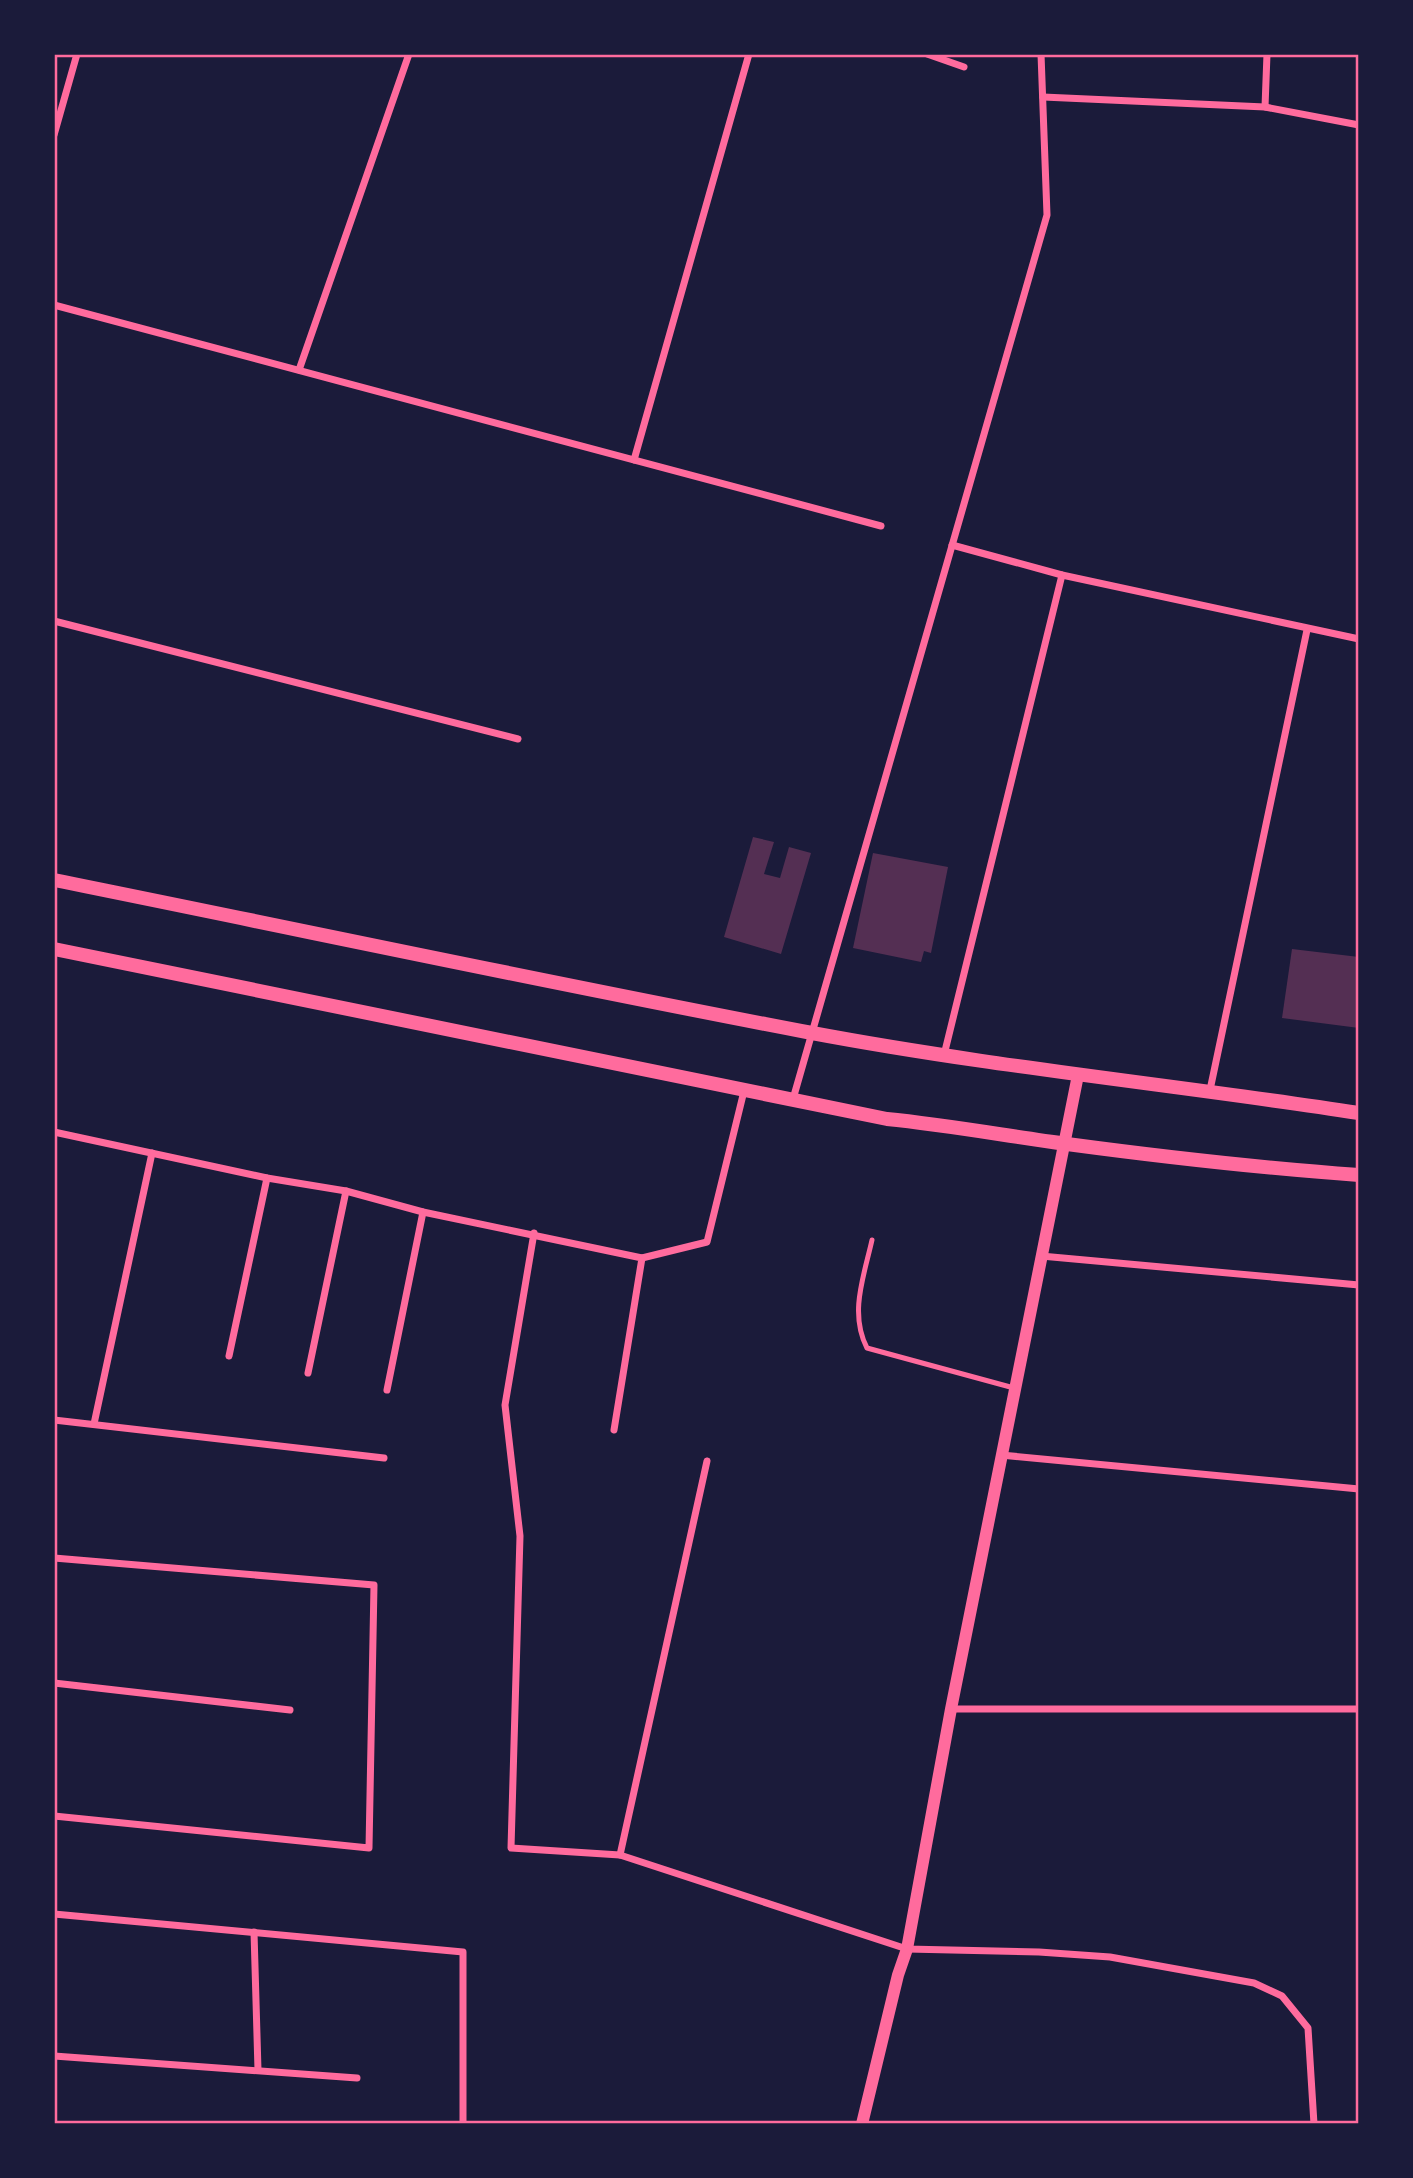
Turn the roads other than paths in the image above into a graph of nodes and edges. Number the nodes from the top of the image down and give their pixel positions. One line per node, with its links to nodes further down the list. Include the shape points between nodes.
1 (77, 54): 11 (street)
2 (409, 54): 13 (street)
3 (748, 54): 14 (street)
4 (927, 54): 7 (street)
5 (1041, 54): 8 (street)
6 (1267, 54): 9 (street)
7 (964, 67)
8 (1043, 97): 9 (street); 16 (street, via 1047,215)
9 (1265, 107): 10 (street)
10 (1359, 125)
11 (54, 135)
12 (54, 305): 13 (street)
13 (299, 370): 14 (street)
14 (634, 460): 15 (street)
15 (881, 526)
16 (952, 545): 17 (street); 24 (street)
17 (1062, 576): 19 (street); 25 (street)
18 (54, 621): 21 (street)
19 (1307, 630): 20 (street); 28 (street)
20 (1359, 639)
21 (518, 739)
22 (54, 880): 24 (main road)
23 (54, 950): 27 (main road)
24 (812, 1033): 25 (main road); 29 (street)
25 (944, 1055): 26 (main road)
26 (1077, 1075): 28 (main road); 32 (street)
27 (745, 1090): 29 (main road); 41 (street, via 707,1241)
28 (1210, 1090): 30 (main road)
29 (793, 1100): 32 (main road, via 887,1119)
30 (1359, 1113)
31 (54, 1132): 33 (street)
32 (1063, 1144): 34 (main road, via 1246,1167); 40 (street)
33 (152, 1153): 35 (street); 48 (street)
34 (1359, 1175)
35 (267, 1178): 36 (street); 43 (street)
36 (346, 1191): 37 (street); 44 (street)
37 (423, 1212): 38 (street); 46 (street)
38 (534, 1233): 41 (street); 60 (street, via 505,1405 520,1536 511,1848)
39 (872, 1240): 45 (lane, via 857,1306 859,1333 867,1348)
40 (1040, 1256): 42 (street); 45 (street)
41 (642, 1258): 49 (street)
42 (1359, 1285)
43 (229, 1356)
44 (308, 1373)
45 (1014, 1388): 50 (street)
46 (387, 1390)
47 (54, 1420): 48 (street)
48 (94, 1424): 51 (street)
49 (614, 1430)
50 (1001, 1455): 53 (street); 56 (street)
51 (384, 1458)
52 (707, 1461): 60 (street)
53 (1359, 1489)
54 (54, 1558): 59 (street, via 374,1585 369,1848)
55 (54, 1683): 58 (street)
56 (951, 1709): 57 (street); 63 (street)
57 (1359, 1709)
58 (290, 1710)
59 (54, 1816)
60 (621, 1855): 63 (street)
61 (54, 1914): 62 (street)
62 (254, 1932): 65 (street); 67 (street, via 463,1952)
63 (907, 1949): 68 (street); 69 (street, via 1110,1957 1254,1983 1282,1996 1308,2028)
64 (54, 2056): 65 (street)
65 (258, 2070): 66 (street)
66 (357, 2078)
67 (463, 2124)
68 (862, 2124)
69 (1314, 2124)

